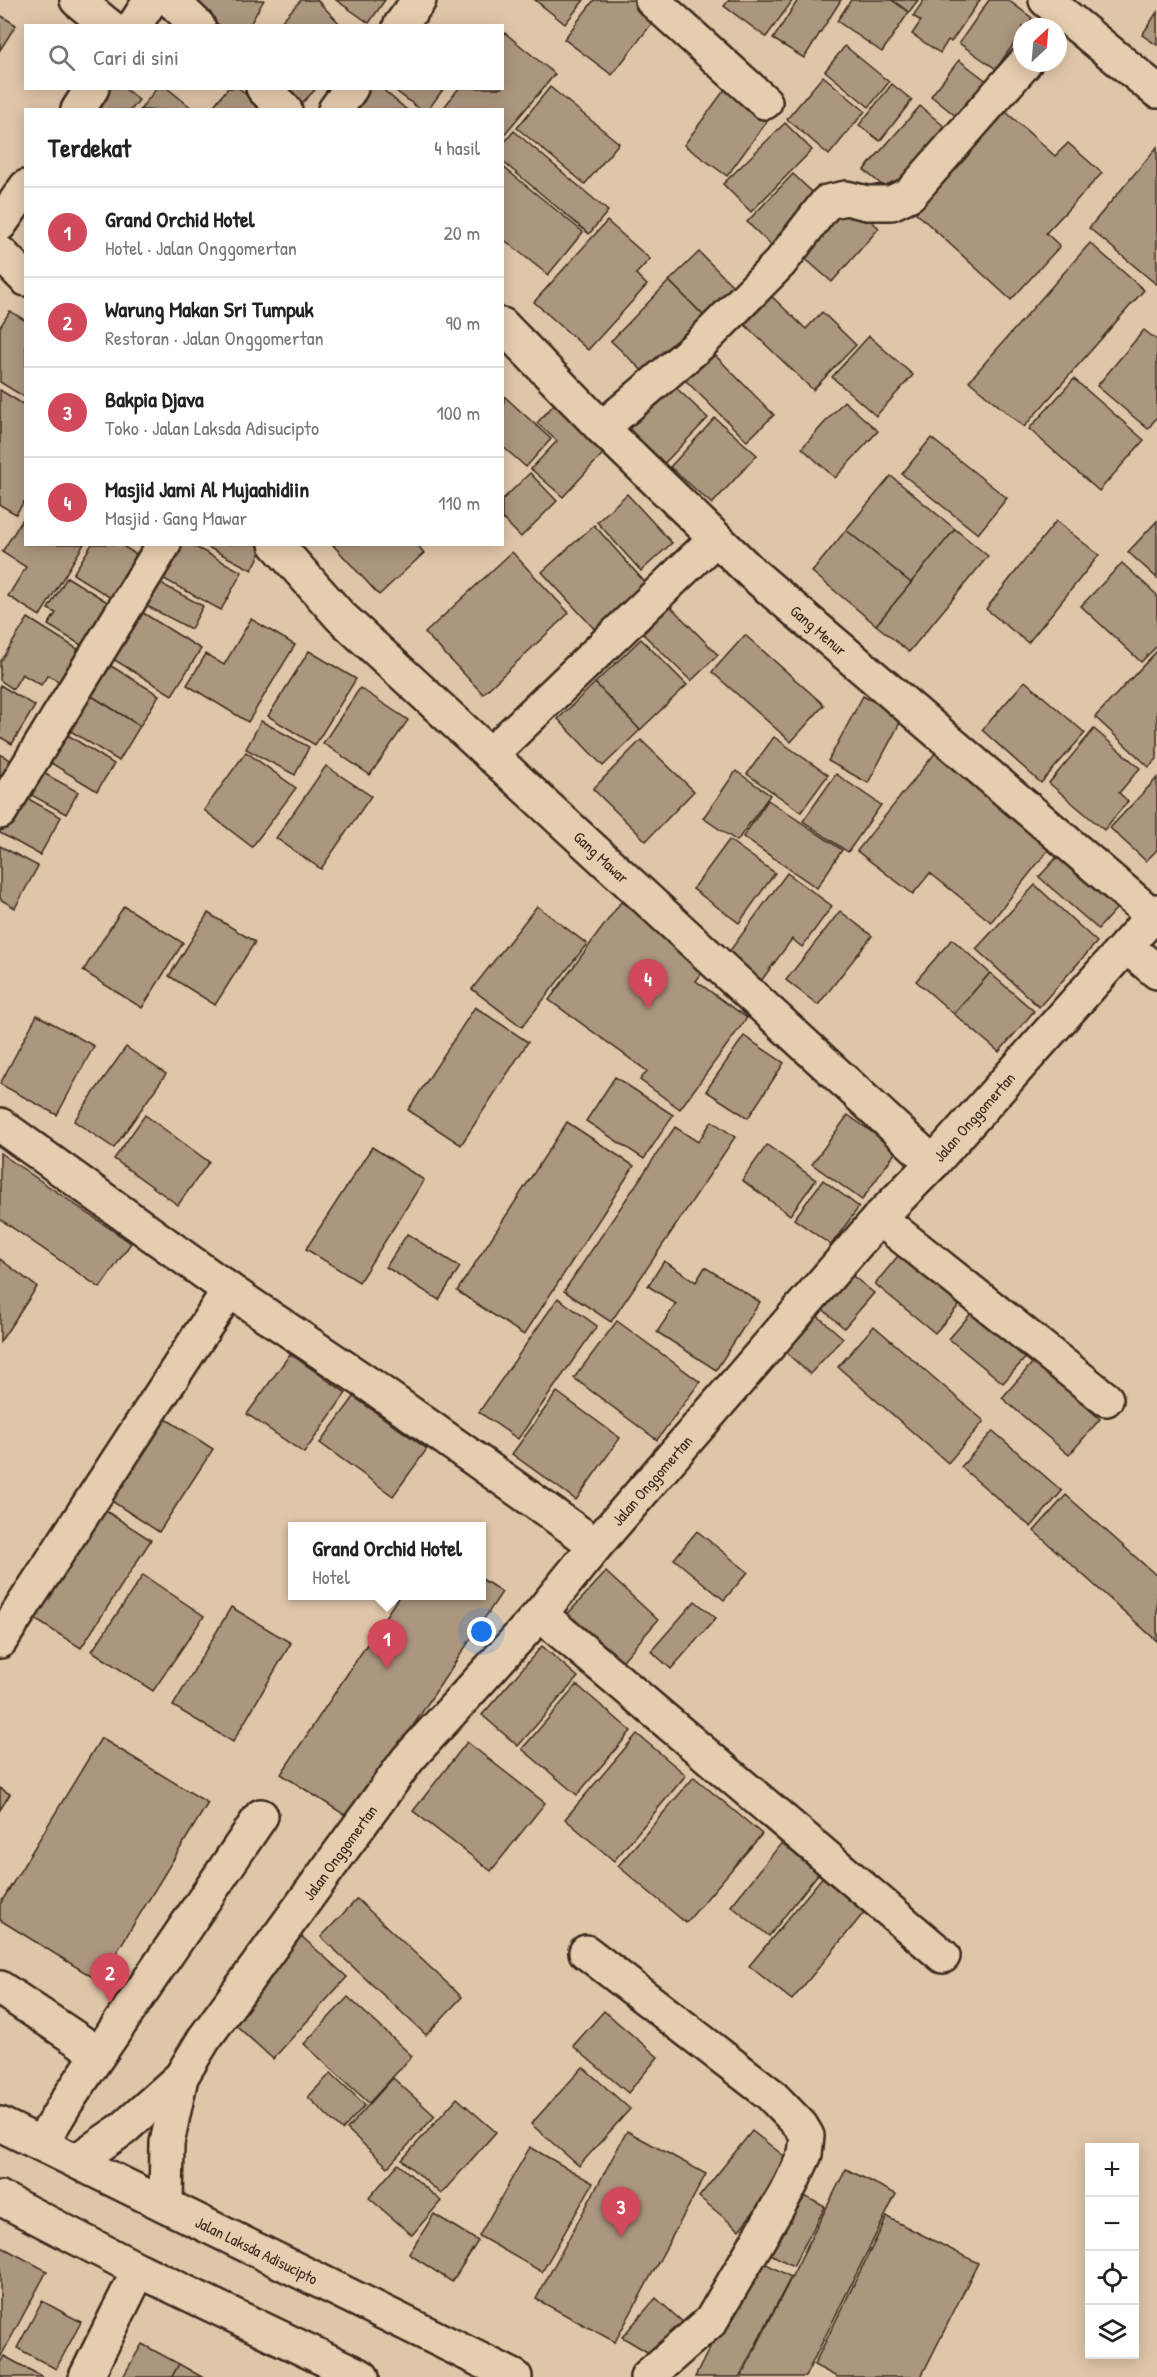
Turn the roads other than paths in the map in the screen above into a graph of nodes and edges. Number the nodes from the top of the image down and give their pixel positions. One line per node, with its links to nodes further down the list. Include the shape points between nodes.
1 (77, 0): 7 (main road)
2 (151, 0): 8 (main road)
3 (171, 0): 9 (main road)
4 (419, 0): 10 (main road)
5 (652, 0): 16 (main road)
6 (1064, 12): 15 (main road)
7 (107, 24)
8 (135, 24)
9 (196, 24)
10 (401, 24)
11 (1017, 72): 25 (main road, via 910,194 891,203 846,198 827,202 780,263 707,337)
12 (91, 90): 17 (main road)
13 (266, 90): 18 (main road)
14 (350, 90): 19 (main road)
15 (1157, 91)
16 (765, 102)
17 (79, 108)
18 (283, 108)
19 (336, 108)
20 (24, 190): 21 (main road)
21 (0, 224)
22 (0, 253): 23 (main road)
23 (24, 277)
24 (504, 327): 25 (main road, Gang Menur)
25 (602, 428): 26 (main road, Gang Menur)
26 (715, 539): 29 (main road); 31 (main road, Gang Menur)
27 (163, 546): 30 (main road)
28 (278, 546): 29 (main road, Gang Mawar, via 340,616)
29 (490, 755): 35 (main road, Gang Mawar)
30 (0, 812)
31 (1155, 913): 32 (main road, Jalan Onggomertan)
32 (1126, 946): 33 (main road); 35 (main road, Jalan Onggomertan)
33 (1157, 972)
34 (0, 1125): 37 (main road)
35 (933, 1163): 36 (main road, Jalan Onggomertan)
36 (879, 1218): 38 (main road); 39 (main road, Jalan Onggomertan)
37 (229, 1290): 39 (main road); 41 (main road)
38 (1106, 1398)
39 (596, 1545): 40 (main road, Jalan Onggomertan)
40 (540, 1614): 44 (main road); 47 (main road, Jalan Onggomertan, via 408,1759 204,2039)
41 (0, 1641)
42 (261, 1815): 46 (main road)
43 (586, 1952): 57 (main road, via 770,2094 807,2136 805,2154 790,2186 711,2321)
44 (943, 1956)
45 (0, 1988): 46 (main road)
46 (99, 2054): 49 (main road)
47 (181, 2077): 50 (main road, via 123,2128); 52 (main road, via 166,2143)
48 (0, 2124): 49 (main road, Jalan Laksda Adisucipto)
49 (41, 2144): 50 (main road, Jalan Laksda Adisucipto)
50 (76, 2161): 52 (main road, Jalan Laksda Adisucipto)
51 (0, 2198): 53 (main road)
52 (166, 2205): 56 (main road, Jalan Laksda Adisucipto)
53 (139, 2270): 54 (main road); 55 (main road)
54 (86, 2377)
55 (362, 2377)
56 (515, 2377)
57 (647, 2377)

